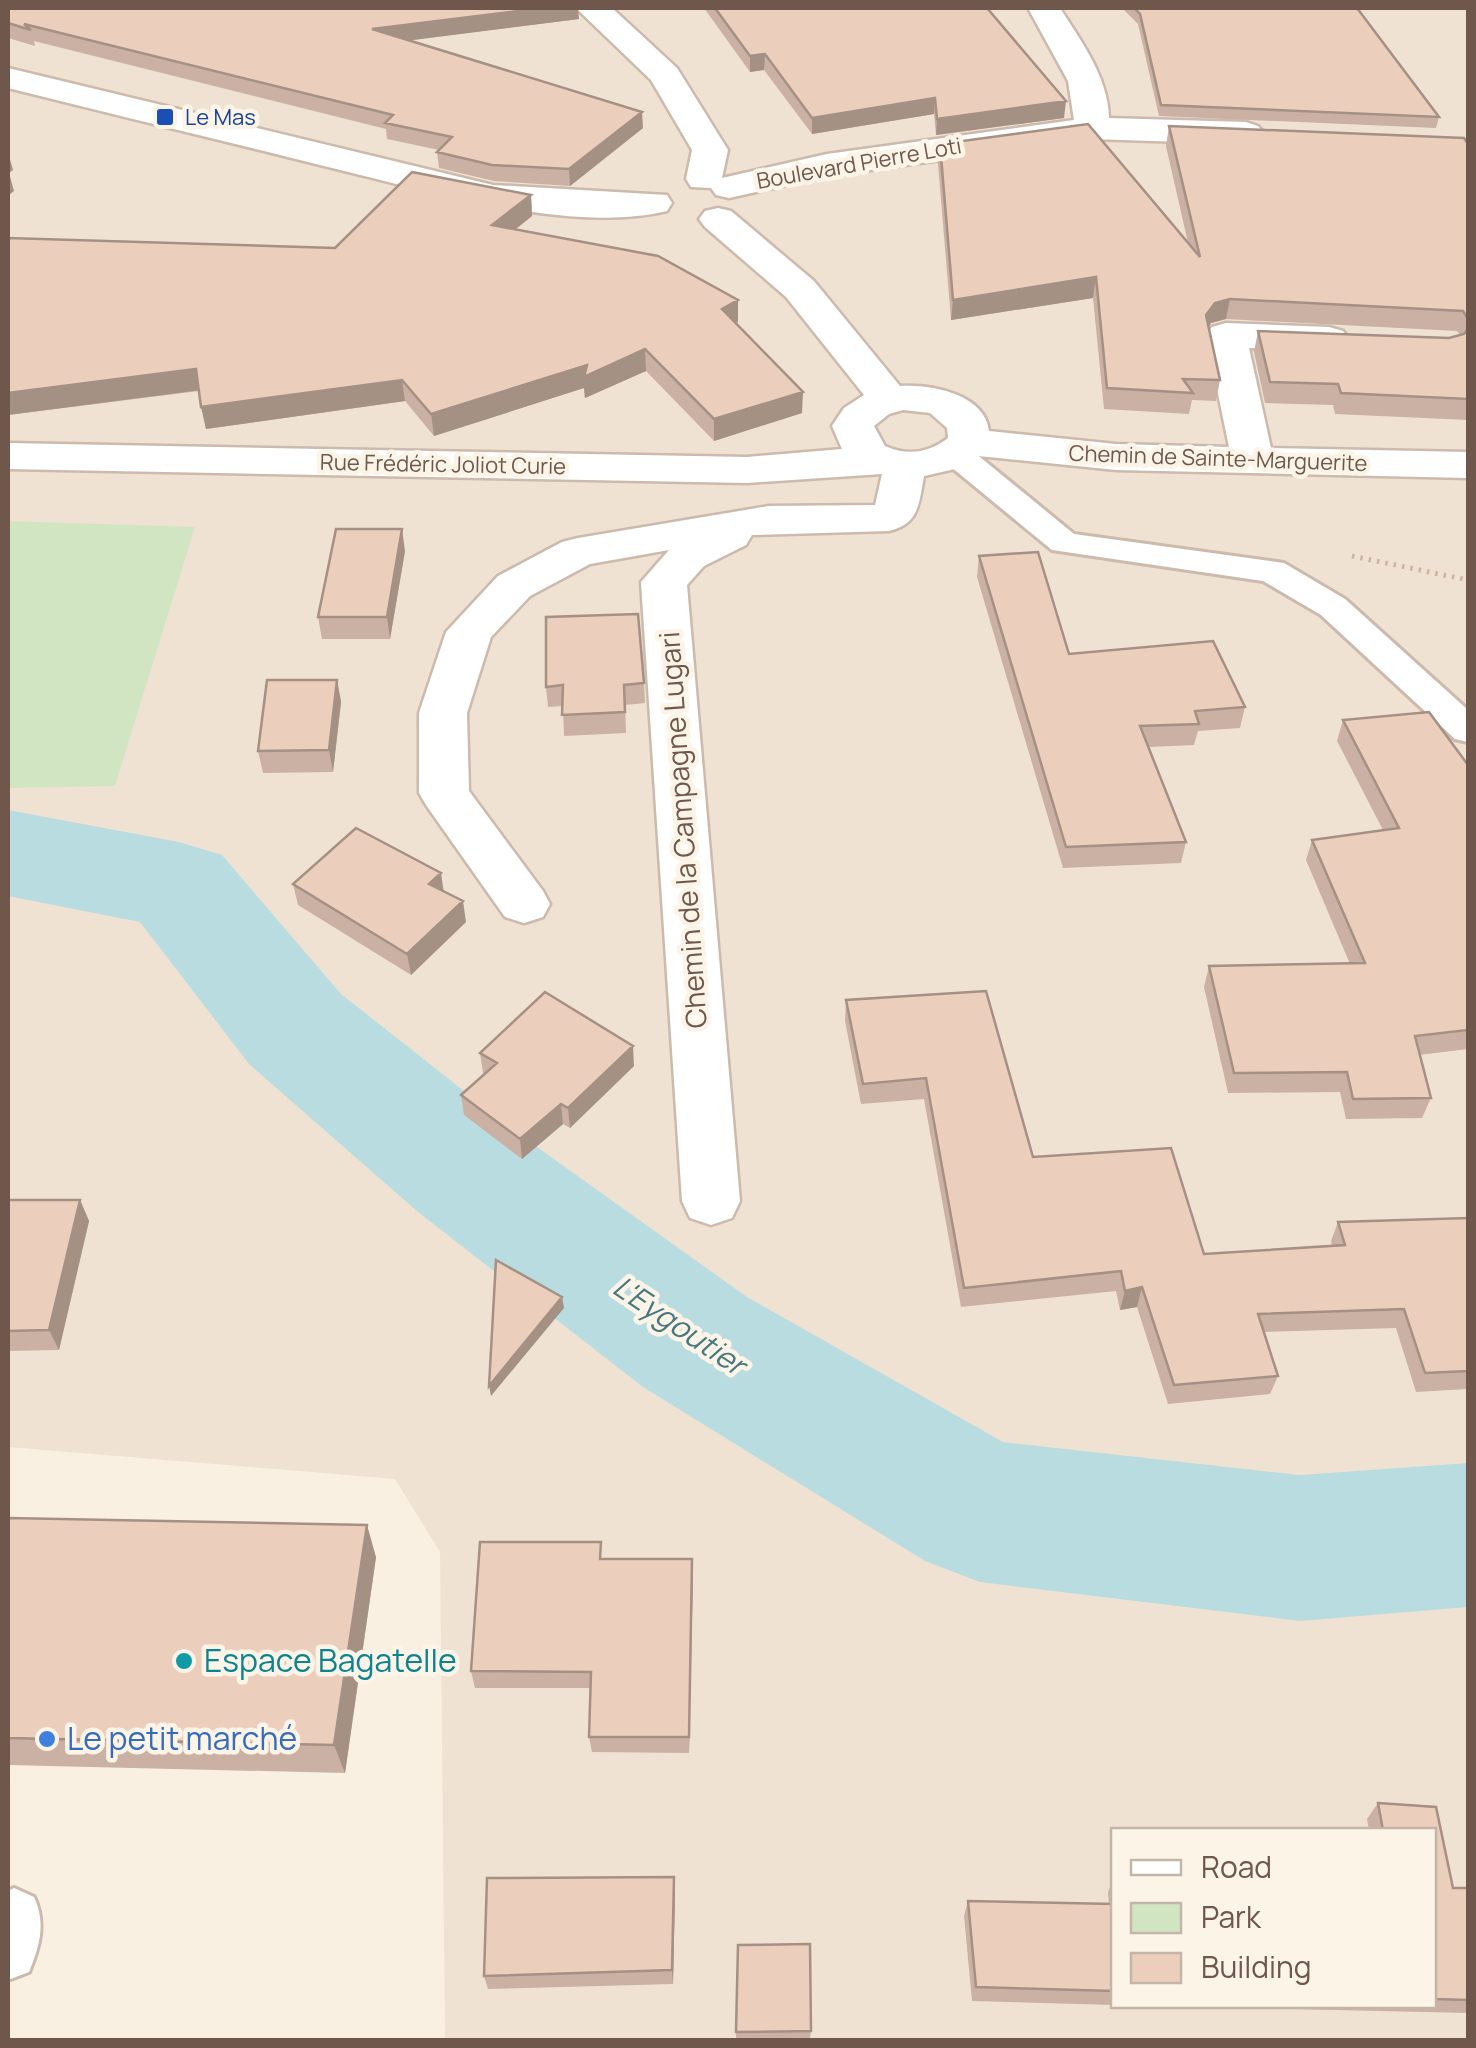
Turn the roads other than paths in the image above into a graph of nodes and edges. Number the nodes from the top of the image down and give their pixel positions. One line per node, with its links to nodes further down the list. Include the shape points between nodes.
1 (592, 8): 6 (street, via 665,75 710,150)
2 (1044, 8): 4 (street, via 1090,96)
3 (8, 78): 6 (street, Boulevard Pierre Loti, via 493,196 654,204 672,219 695,222)
4 (1091, 128): 5 (street, Boulevard Pierre Loti); 6 (street, Boulevard Pierre Loti, via 827,164)
5 (1273, 134)
6 (717, 195): 8 (street)
7 (1364, 340): 11 (street, via 1226,335)
8 (889, 399): 9 (street, via 945,404 968,424); 12 (street, via 866,409 852,426 865,451)
9 (963, 448): 11 (street, Chemin de Sainte-Marguerite); 12 (street, via 932,464); 15 (lane, via 1064,543 1272,571 1334,607)
10 (8, 456): 12 (street, Rue Frédéric Joliot Curie, via 747,470)
11 (1253, 460): 13 (street, Chemin de Sainte-Marguerite)
12 (892, 462): 14 (street, via 895,514 889,518)
13 (1468, 466)
14 (770, 520): 16 (street, via 578,552 514,586 469,632 444,713 444,792); 17 (street, Chemin de la Campagne Lugari, via 688,556 664,582)
15 (1468, 730)
16 (524, 904)
17 (711, 1202)

